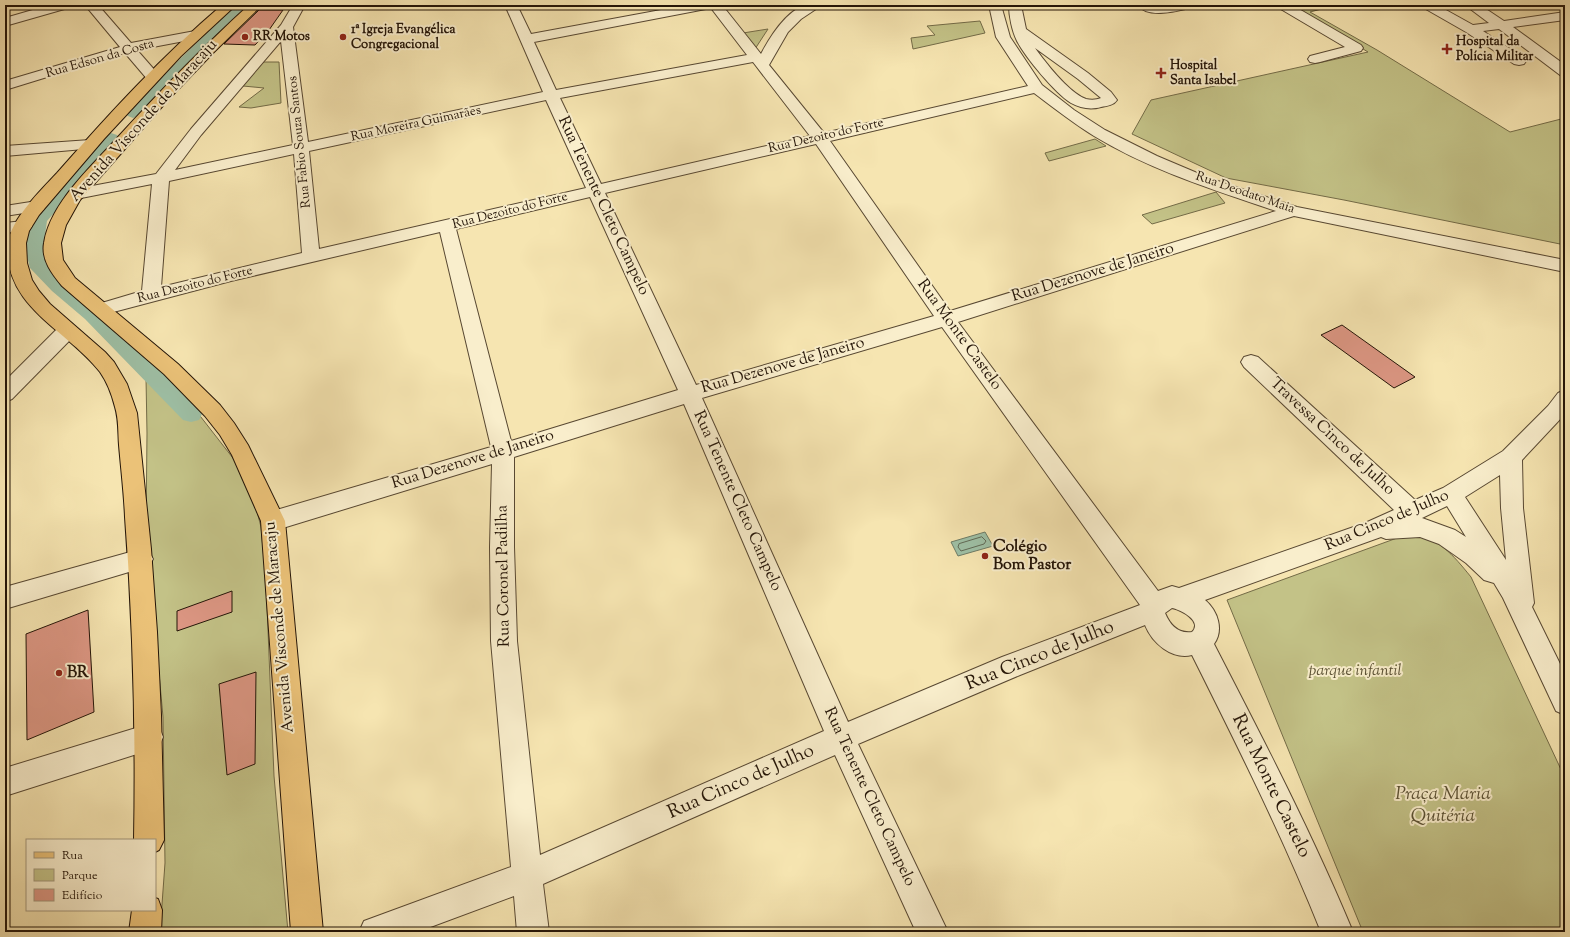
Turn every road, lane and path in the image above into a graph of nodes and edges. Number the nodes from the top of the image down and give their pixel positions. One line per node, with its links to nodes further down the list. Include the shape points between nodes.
1 (64, 5): 18 (street)
2 (91, 5): 25 (street)
3 (256, 5): 37 (main road, Avenida Visconde de Maracaju, via 186,71)
4 (299, 5): 20 (street)
5 (511, 5): 24 (street, Rua Tenente Cleto Campelo)
6 (709, 5): 24 (street)
7 (715, 5): 29 (street, Rua Monte Castelo)
8 (816, 5): 29 (street, via 793,18)
9 (995, 5): 34 (street, Rua Deodato Maia, via 1003,37)
10 (1015, 5): 22 (street)
11 (1144, 5): 12 (street, via 1158,10)
12 (1186, 5)
13 (1283, 5): 28 (street, via 1356,48)
14 (1428, 5): 21 (street)
15 (1471, 5): 19 (street)
16 (223, 7): 23 (main road, Avenida Visconde de Maracaju)
17 (1565, 16): 19 (street)
18 (5, 22)
19 (1500, 24): 21 (street); 31 (street)
20 (286, 27): 26 (street); 27 (street, Rua Fabio Souza Santos)
21 (1471, 29): 30 (street)
22 (1022, 32): 22 (street, via 1022,39 1045,69 1076,99 1088,104 1110,100 1083,76)
23 (195, 35): 25 (street, Rua Edson da Costa); 32 (main road, Avenida Visconde de Maracaju)
24 (526, 39): 35 (street, Rua Tenente Cleto Campelo)
25 (130, 48): 32 (street); 33 (street, Rua Edson da Costa)
26 (263, 56): 27 (street); 42 (street, via 196,132)
27 (291, 58): 40 (street, Rua Fabio Souza Santos)
28 (1315, 59)
29 (760, 61): 35 (street, Rua Moreira Guimarães); 38 (street, Rua Monte Castelo)
30 (1519, 61)
31 (1565, 72)
32 (153, 77): 36 (main road, Avenida Visconde de Maracaju)
33 (5, 86)
34 (1037, 88): 38 (street, Rua Dezoito do Forte); 47 (street, Rua Deodato Maia, via 1069,113 1126,147 1203,181)
35 (551, 95): 40 (street, Rua Moreira Guimarães); 43 (street, Rua Tenente Cleto Campelo)
36 (107, 127): 37 (main road); 39 (main road, Avenida Visconde de Maracaju)
37 (134, 129): 44 (main road, Avenida Visconde de Maracaju)
38 (820, 138): 43 (street, Rua Dezoito do Forte); 54 (street, Rua Monte Castelo)
39 (90, 145): 41 (street); 45 (main road, Avenida Visconde de Maracaju)
40 (302, 148): 42 (street, Rua Moreira Guimarães); 50 (street, Rua Fabio Souza Santos)
41 (5, 151)
42 (161, 178): 44 (street, Rua Moreira Guimarães); 52 (street)
43 (595, 190): 48 (street, Rua Dezoito do Forte); 58 (street, Rua Tenente Cleto Campelo)
44 (76, 194): 53 (main road, Avenida Visconde de Maracaju, via 63,214 54,236 54,259 70,284)
45 (37, 206): 46 (street); 49 (main road, Avenida Visconde de Maracaju)
46 (5, 211)
47 (1293, 211): 51 (street, Rua Deodato Maia); 54 (street, Rua Dezenove de Janeiro)
48 (447, 226): 50 (street, Rua Dezoito do Forte); 60 (street, Rua Coronel Padilha)
49 (13, 237): 55 (main road, Avenida Visconde de Maracaju, via 19,275 35,300)
50 (311, 256): 52 (street, Rua Dezoito do Forte)
51 (1565, 266)
52 (151, 294): 53 (street, Rua Dezoito do Forte)
53 (102, 309): 64 (main road, Avenida Visconde de Maracaju, via 196,393 226,428 253,475)
54 (946, 319): 58 (street, Rua Dezenove de Janeiro); 70 (street, Rua Monte Castelo)
55 (67, 331): 57 (street); 66 (main road, Avenida Visconde de Maracaju, via 99,358 114,377 125,403)
56 (1251, 362): 63 (street, Travessa Cinco de Julho)
57 (5, 394)
58 (690, 394): 60 (street, Rua Dezenove de Janeiro); 74 (street, Rua Tenente Cleto Campelo)
59 (1562, 408): 61 (street, Rua Cinco de Julho)
60 (504, 452): 64 (street, Rua Dezenove de Janeiro); 77 (street, Rua Coronel Padilha, via 504,641)
61 (1511, 457): 62 (street, Rua Cinco de Julho); 69 (street)
62 (1451, 494): 63 (street, Rua Cinco de Julho); 69 (street)
63 (1412, 512): 65 (street, Rua Cinco de Julho)
64 (273, 520): 80 (main road, Avenida Visconde de Maracaju)
65 (1373, 530): 68 (street, Rua Cinco de Julho); 69 (street, via 1421,527 1447,537 1474,556)
66 (141, 559): 67 (street); 73 (main road, Avenida Visconde de Maracaju)
67 (5, 598)
68 (1180, 598): 70 (street, via 1165,598); 71 (street, via 1195,606 1205,618 1207,632)
69 (1517, 601): 72 (street)
70 (1153, 608): 71 (street, via 1155,625 1166,637 1183,645); 74 (street, Rua Cinco de Julho)
71 (1199, 642): 84 (street, Rua Monte Castelo, via 1288,819)
72 (1565, 702)
73 (149, 737): 75 (street); 76 (main road, Avenida Visconde de Maracaju)
74 (841, 738): 77 (street, Rua Cinco de Julho); 83 (street, Rua Tenente Cleto Campelo)
75 (5, 782)
76 (149, 839)
77 (527, 876): 81 (street, Rua Cinco de Julho); 82 (street, Rua Coronel Padilha)
78 (147, 911): 79 (main road)
79 (146, 932)
80 (307, 932)
81 (375, 932)
82 (533, 932)
83 (932, 932)
84 (1337, 932)

